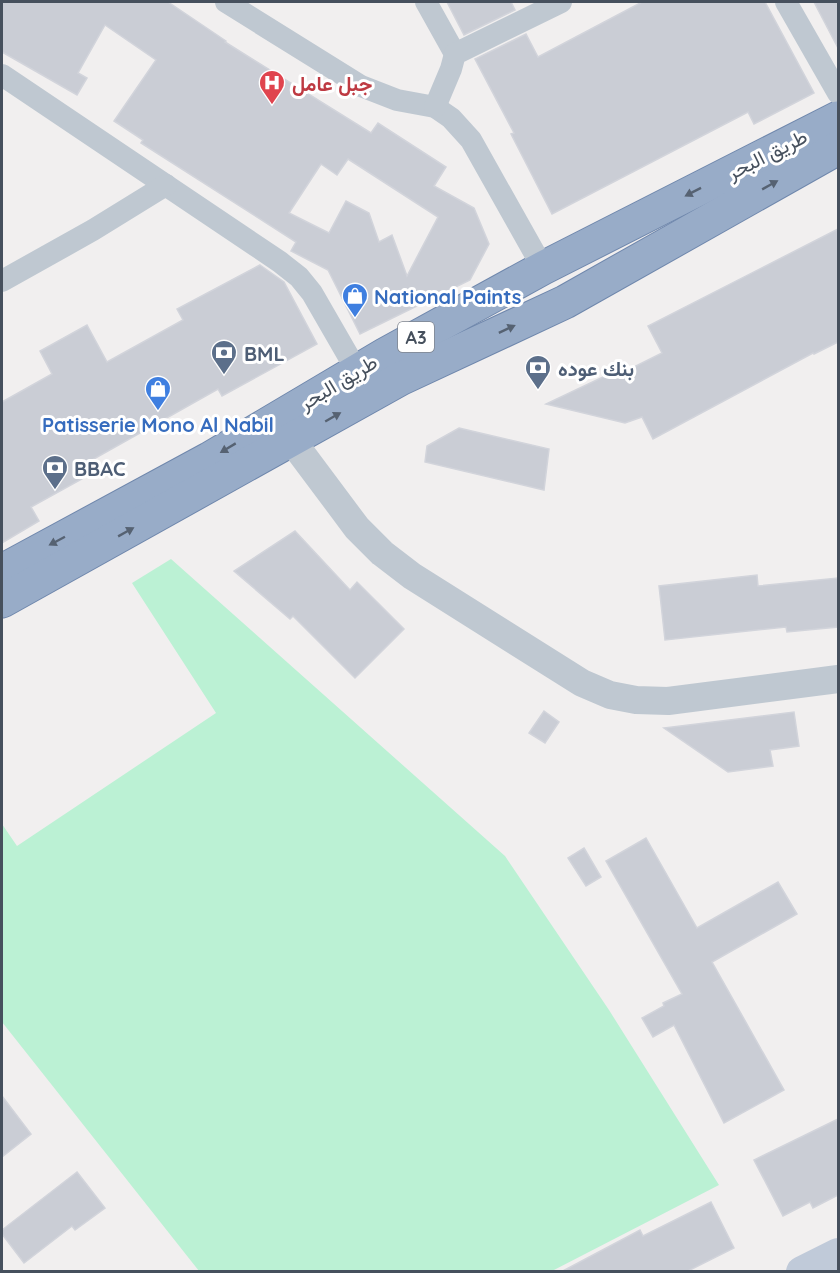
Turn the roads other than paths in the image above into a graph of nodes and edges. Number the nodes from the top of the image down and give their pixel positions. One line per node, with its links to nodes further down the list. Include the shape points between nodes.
1 (226, 2): 8 (street, via 361,86 397,100)
2 (426, 2): 5 (street)
3 (561, 2): 5 (street)
4 (786, 2): 7 (street)
5 (455, 54): 8 (street)
6 (2, 75): 11 (street)
7 (838, 93)
8 (435, 107): 12 (street, via 471,140)
9 (838, 118): 12 (highway, طريق البحر / A3, one-way to 12)
10 (838, 148): 15 (highway, طريق البحر / A3, one-way to 10, via 400,379 566,302)
11 (166, 185): 13 (street); 14 (street, via 299,277)
12 (543, 268): 14 (highway, طريق البحر / A3)
13 (2, 280)
14 (357, 371): 16 (highway, طريق البحر / A3, one-way to 16, via 209,459)
15 (292, 441): 17 (highway, طريق البحر / A3, one-way to 15); 18 (street, via 357,528 382,553 582,683 610,695 668,701)
16 (2, 571)
17 (2, 601)
18 (838, 679)
19 (838, 1254): 20 (main road)
20 (802, 1272)

